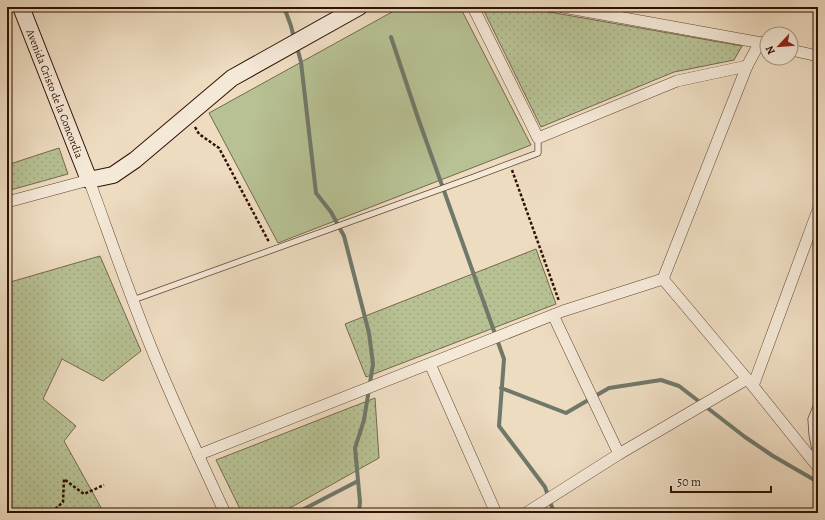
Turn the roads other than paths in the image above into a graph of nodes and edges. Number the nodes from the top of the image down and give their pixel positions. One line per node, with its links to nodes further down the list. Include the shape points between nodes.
1 (21, 7): 11 (street, Avenida Cristo de la Concordia)
2 (359, 7): 11 (street, via 232,78 135,160 112,175)
3 (473, 7): 10 (street)
4 (563, 7): 5 (street)
5 (759, 42)
6 (759, 49): 9 (street)
7 (799, 52): 8 (street)
8 (818, 56)
9 (747, 66): 10 (street, via 677,81); 14 (street)
10 (538, 138): 15 (lane, via 538,152 462,182)
11 (89, 180): 12 (street); 15 (street)
12 (7, 202)
13 (818, 210): 18 (street)
14 (663, 280): 16 (street); 18 (street)
15 (133, 300): 21 (street)
16 (558, 313): 17 (street); 20 (street)
17 (430, 364): 21 (street); 24 (street)
18 (750, 382): 20 (street); 22 (street)
19 (818, 402): 22 (lane, via 811,419)
20 (619, 454): 25 (street)
21 (198, 455): 23 (street)
22 (818, 466)
23 (225, 513)
24 (496, 513)
25 (526, 513)

